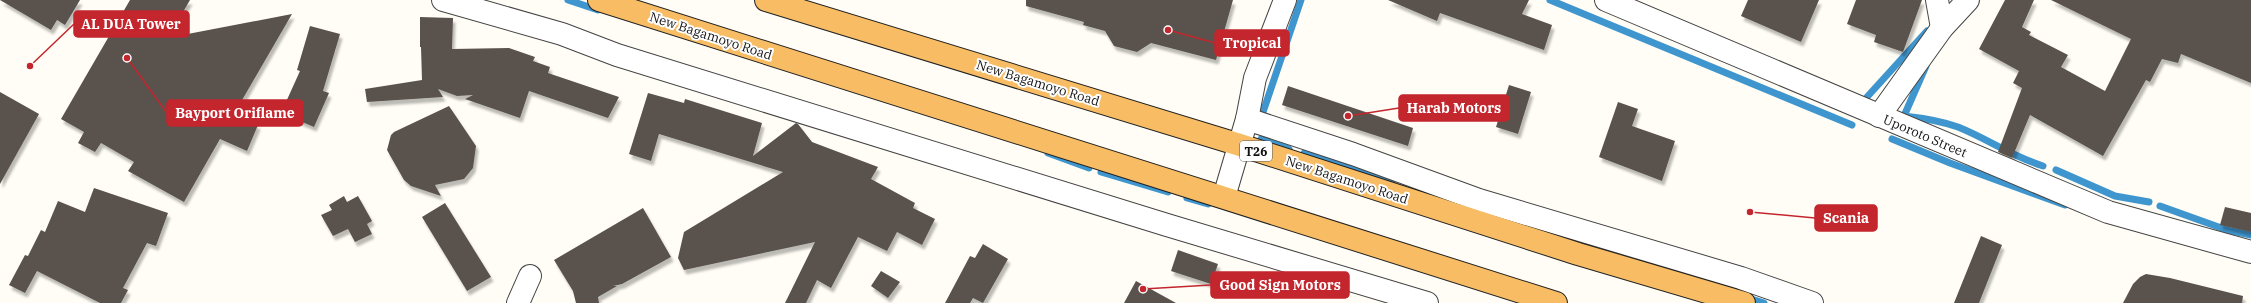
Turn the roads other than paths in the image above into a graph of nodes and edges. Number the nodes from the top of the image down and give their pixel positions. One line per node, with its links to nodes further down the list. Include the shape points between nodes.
1 (443, 0): 16 (street, via 562,34 616,55)
2 (599, 0): 12 (highway, New Bagamoyo Road)
3 (766, 0): 11 (highway, New Bagamoyo Road / T26)
4 (1286, 0): 10 (street, via 1255,78)
5 (1606, 0): 9 (street, Uporoto Street)
6 (1937, 0): 8 (street)
7 (1968, 0): 8 (street)
8 (1942, 28): 9 (street)
9 (1879, 116): 13 (street, Uporoto Street, via 2108,212)
10 (1248, 119): 11 (street); 19 (street, via 1479,200 1741,278)
11 (1240, 145): 12 (street); 18 (highway, New Bagamoyo Road / T26, via 1578,254)
12 (1224, 197): 17 (highway, New Bagamoyo Road)
13 (2251, 252)
14 (530, 276): 15 (street)
15 (518, 303)
16 (1427, 303)
17 (1556, 303)
18 (1744, 303)
19 (1812, 303)

